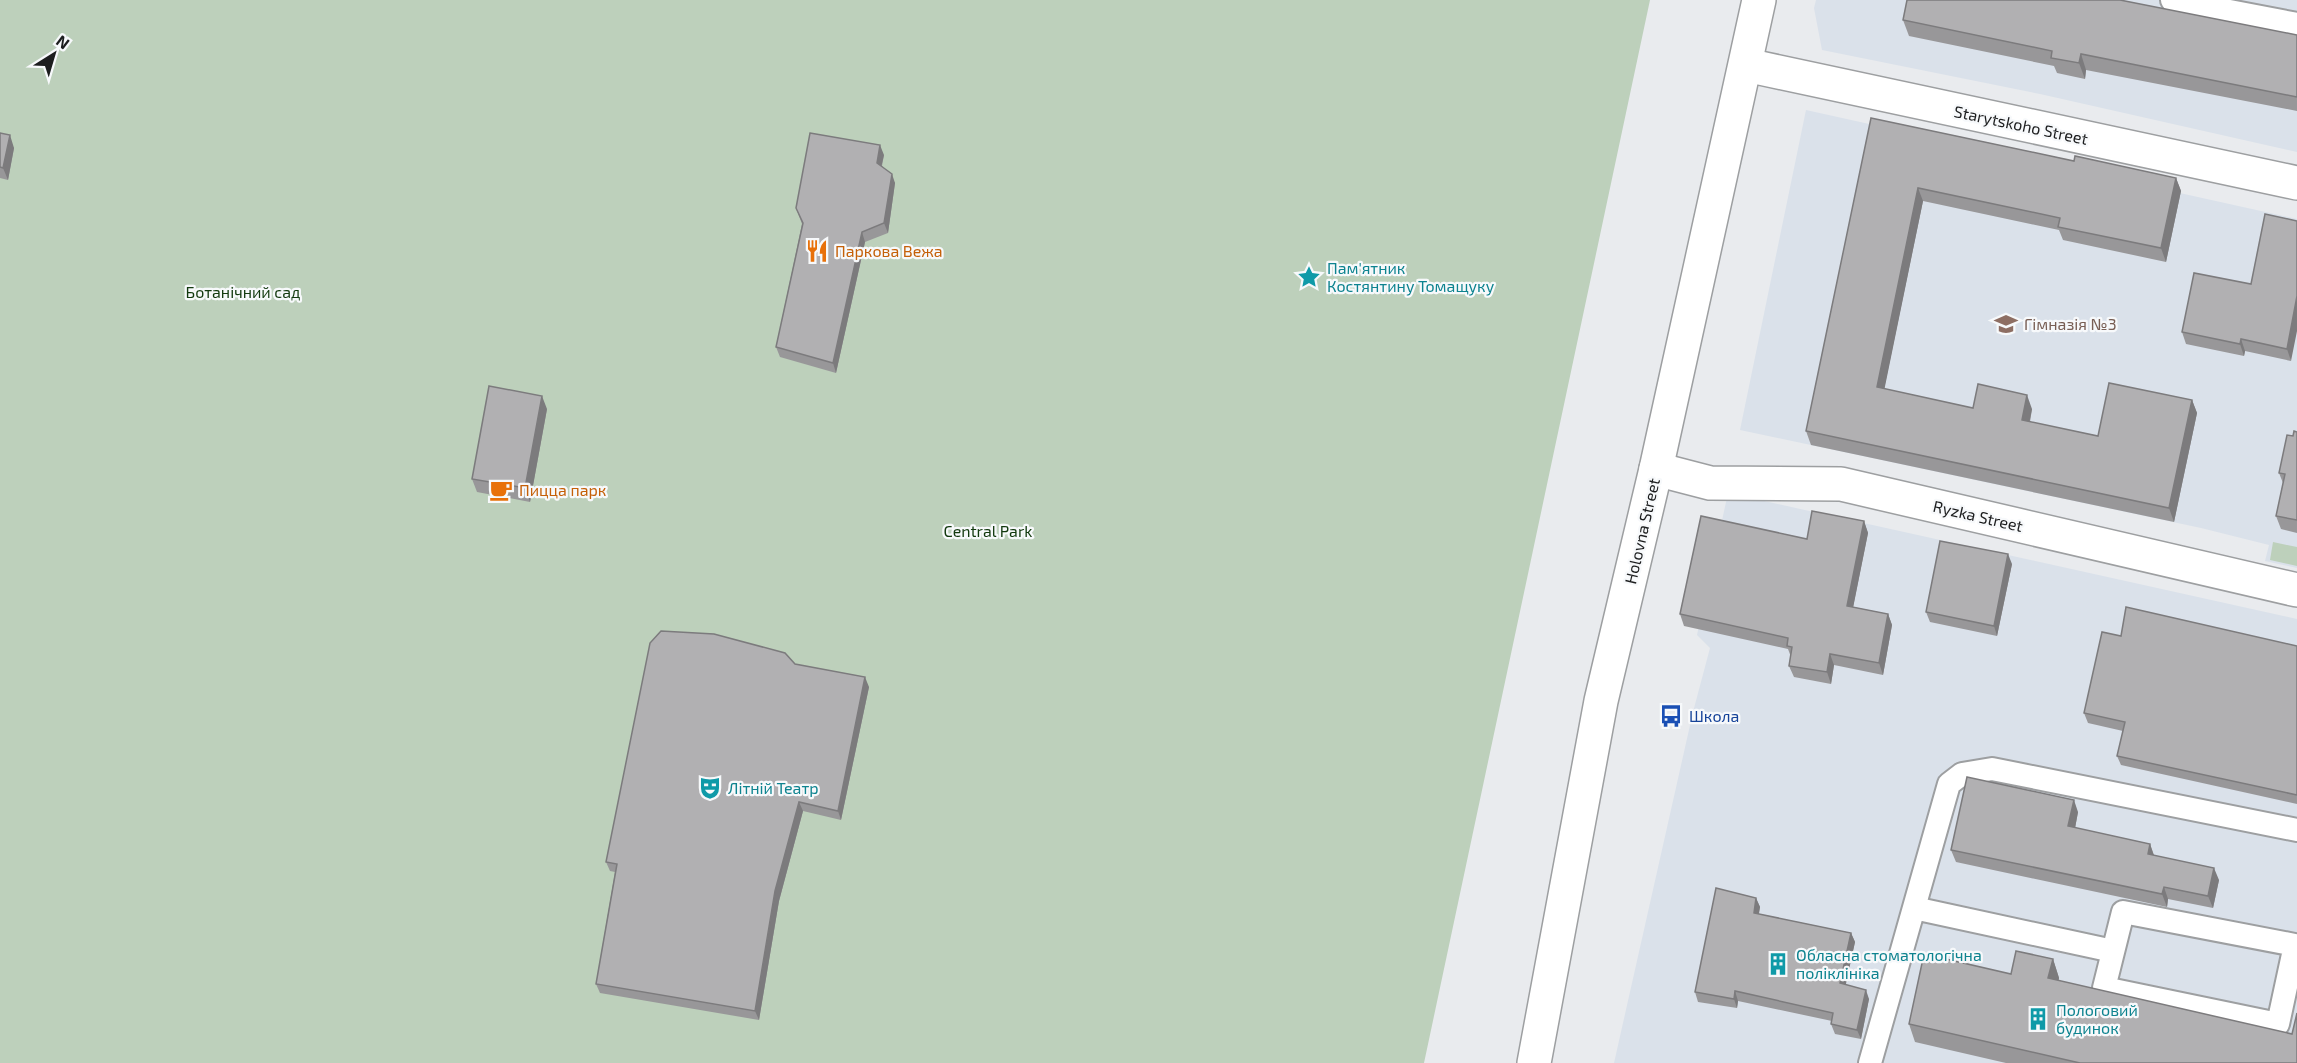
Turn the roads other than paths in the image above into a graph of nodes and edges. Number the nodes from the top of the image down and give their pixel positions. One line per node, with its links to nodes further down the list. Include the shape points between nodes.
1 (1759, 0): 4 (street, Holovna Street)
2 (2172, 0): 3 (lane)
3 (2297, 24)
4 (1746, 65): 5 (street, Starytskoho Street); 6 (street, Holovna Street)
5 (2297, 183)
6 (1656, 470): 7 (street, Ryzka Street, via 1710,483 1841,484); 12 (street, Holovna Street, via 1601,701)
7 (2297, 590)
8 (2297, 831): 9 (lane, via 1992,769 1962,774 1949,783)
9 (1914, 908): 11 (lane); 13 (lane)
10 (2296, 946): 11 (lane, via 2122,912); 11 (lane, via 2278,1024 2104,988)
11 (2113, 951)
12 (1534, 1063)
13 (1870, 1063)

